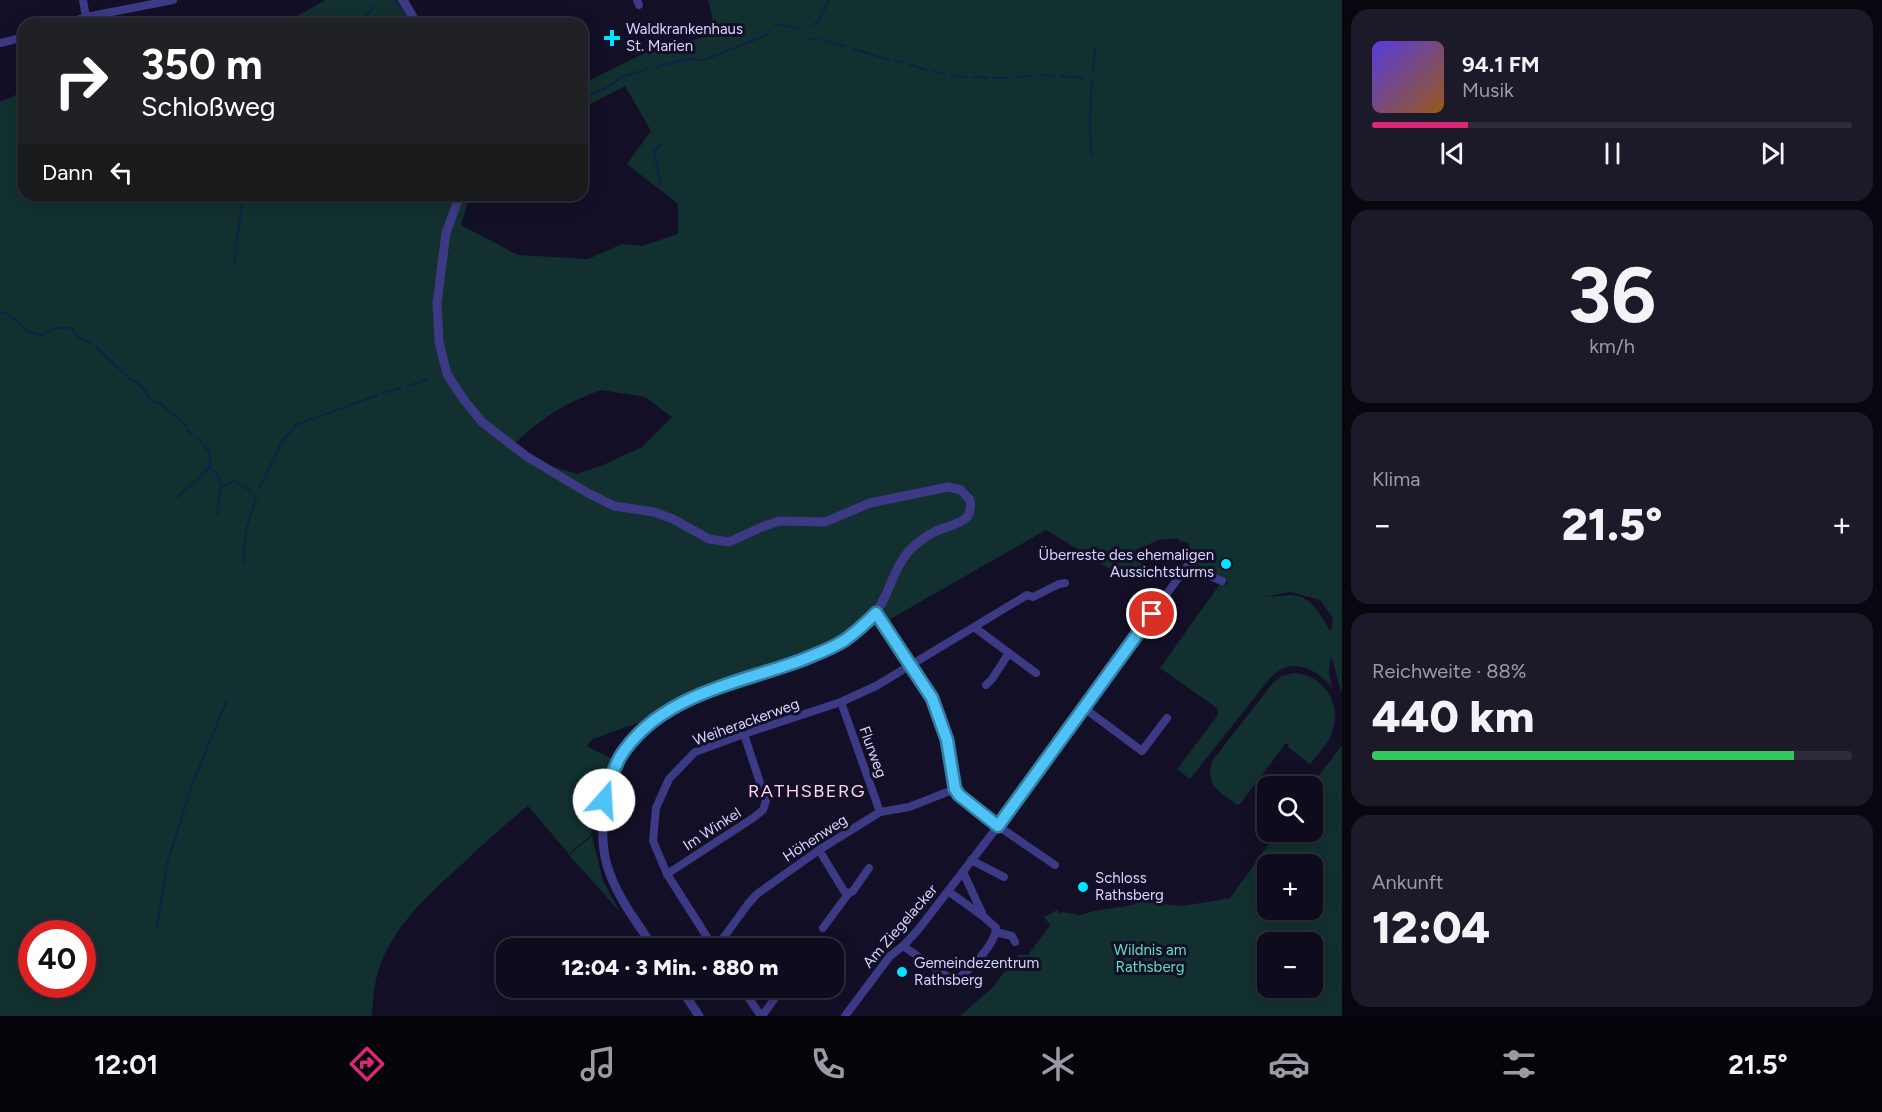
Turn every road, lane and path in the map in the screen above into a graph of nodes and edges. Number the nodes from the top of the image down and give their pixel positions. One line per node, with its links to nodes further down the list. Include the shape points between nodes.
1 (83, 0): 4 (street)
2 (172, 0): 4 (street)
3 (403, 0): 6 (street)
4 (86, 17): 5 (street)
5 (83, 18)
6 (414, 18)
7 (18, 38): 8 (street)
8 (0, 43)
9 (458, 201): 12 (street, via 446,233 437,303 439,342 447,374 482,422 504,440 604,502 654,512 709,539 729,542 779,521 825,522 862,505 952,487 967,494 969,514 932,533 910,550)
10 (1222, 581): 19 (street, Am Ziegelacker, via 1187,566)
11 (1065, 583): 13 (street, Weiherackerweg, via 1033,597 1027,595)
12 (876, 613): 15 (street); 37 (street, via 844,641 818,654 721,686 669,709 636,737 621,757 604,800 604,857 617,891)
13 (974, 627): 14 (street); 15 (street, Weiherackerweg)
14 (1009, 653): 16 (street); 17 (street)
15 (911, 666): 18 (street, Weiherackerweg); 22 (street, via 932,698 947,740)
16 (1036, 673)
17 (986, 685)
18 (841, 702): 21 (street, Weiherackerweg); 23 (street, Flurweg)
19 (1084, 708): 20 (street, via 1142,751); 24 (street, Am Ziegelacker)
20 (1167, 718)
21 (744, 734): 30 (street, Weiherackerweg, via 696,752 669,779 656,808 653,841); 30 (street, Im Winkel, via 766,801 763,810)
22 (955, 789): 23 (street, Höhenweg, via 909,807); 24 (street)
23 (880, 812): 25 (street, Höhenweg)
24 (998, 826): 26 (street, Am Ziegelacker); 27 (street)
25 (819, 850): 33 (street); 39 (street, Höhenweg, via 757,894)
26 (971, 860): 29 (street, Am Ziegelacker); 31 (street)
27 (1055, 866)
28 (869, 868): 33 (street)
29 (963, 872): 32 (street, Am Ziegelacker); 34 (street)
30 (667, 874): 38 (street, Weiherackerweg)
31 (1004, 877)
32 (948, 891): 34 (street); 41 (street, Am Ziegelacker)
33 (848, 894): 35 (street)
34 (984, 917): 36 (street)
35 (823, 928)
36 (996, 932): 40 (street, via 1012,936); 41 (street, via 982,955 955,980)
37 (648, 938)
38 (709, 938)
39 (722, 938)
40 (1015, 942)
41 (903, 946): 47 (street, Am Ziegelacker, via 890,956)
42 (687, 998): 45 (street)
43 (749, 998): 46 (street)
44 (775, 998): 46 (street)
45 (699, 1016)
46 (761, 1016)
47 (845, 1016)

